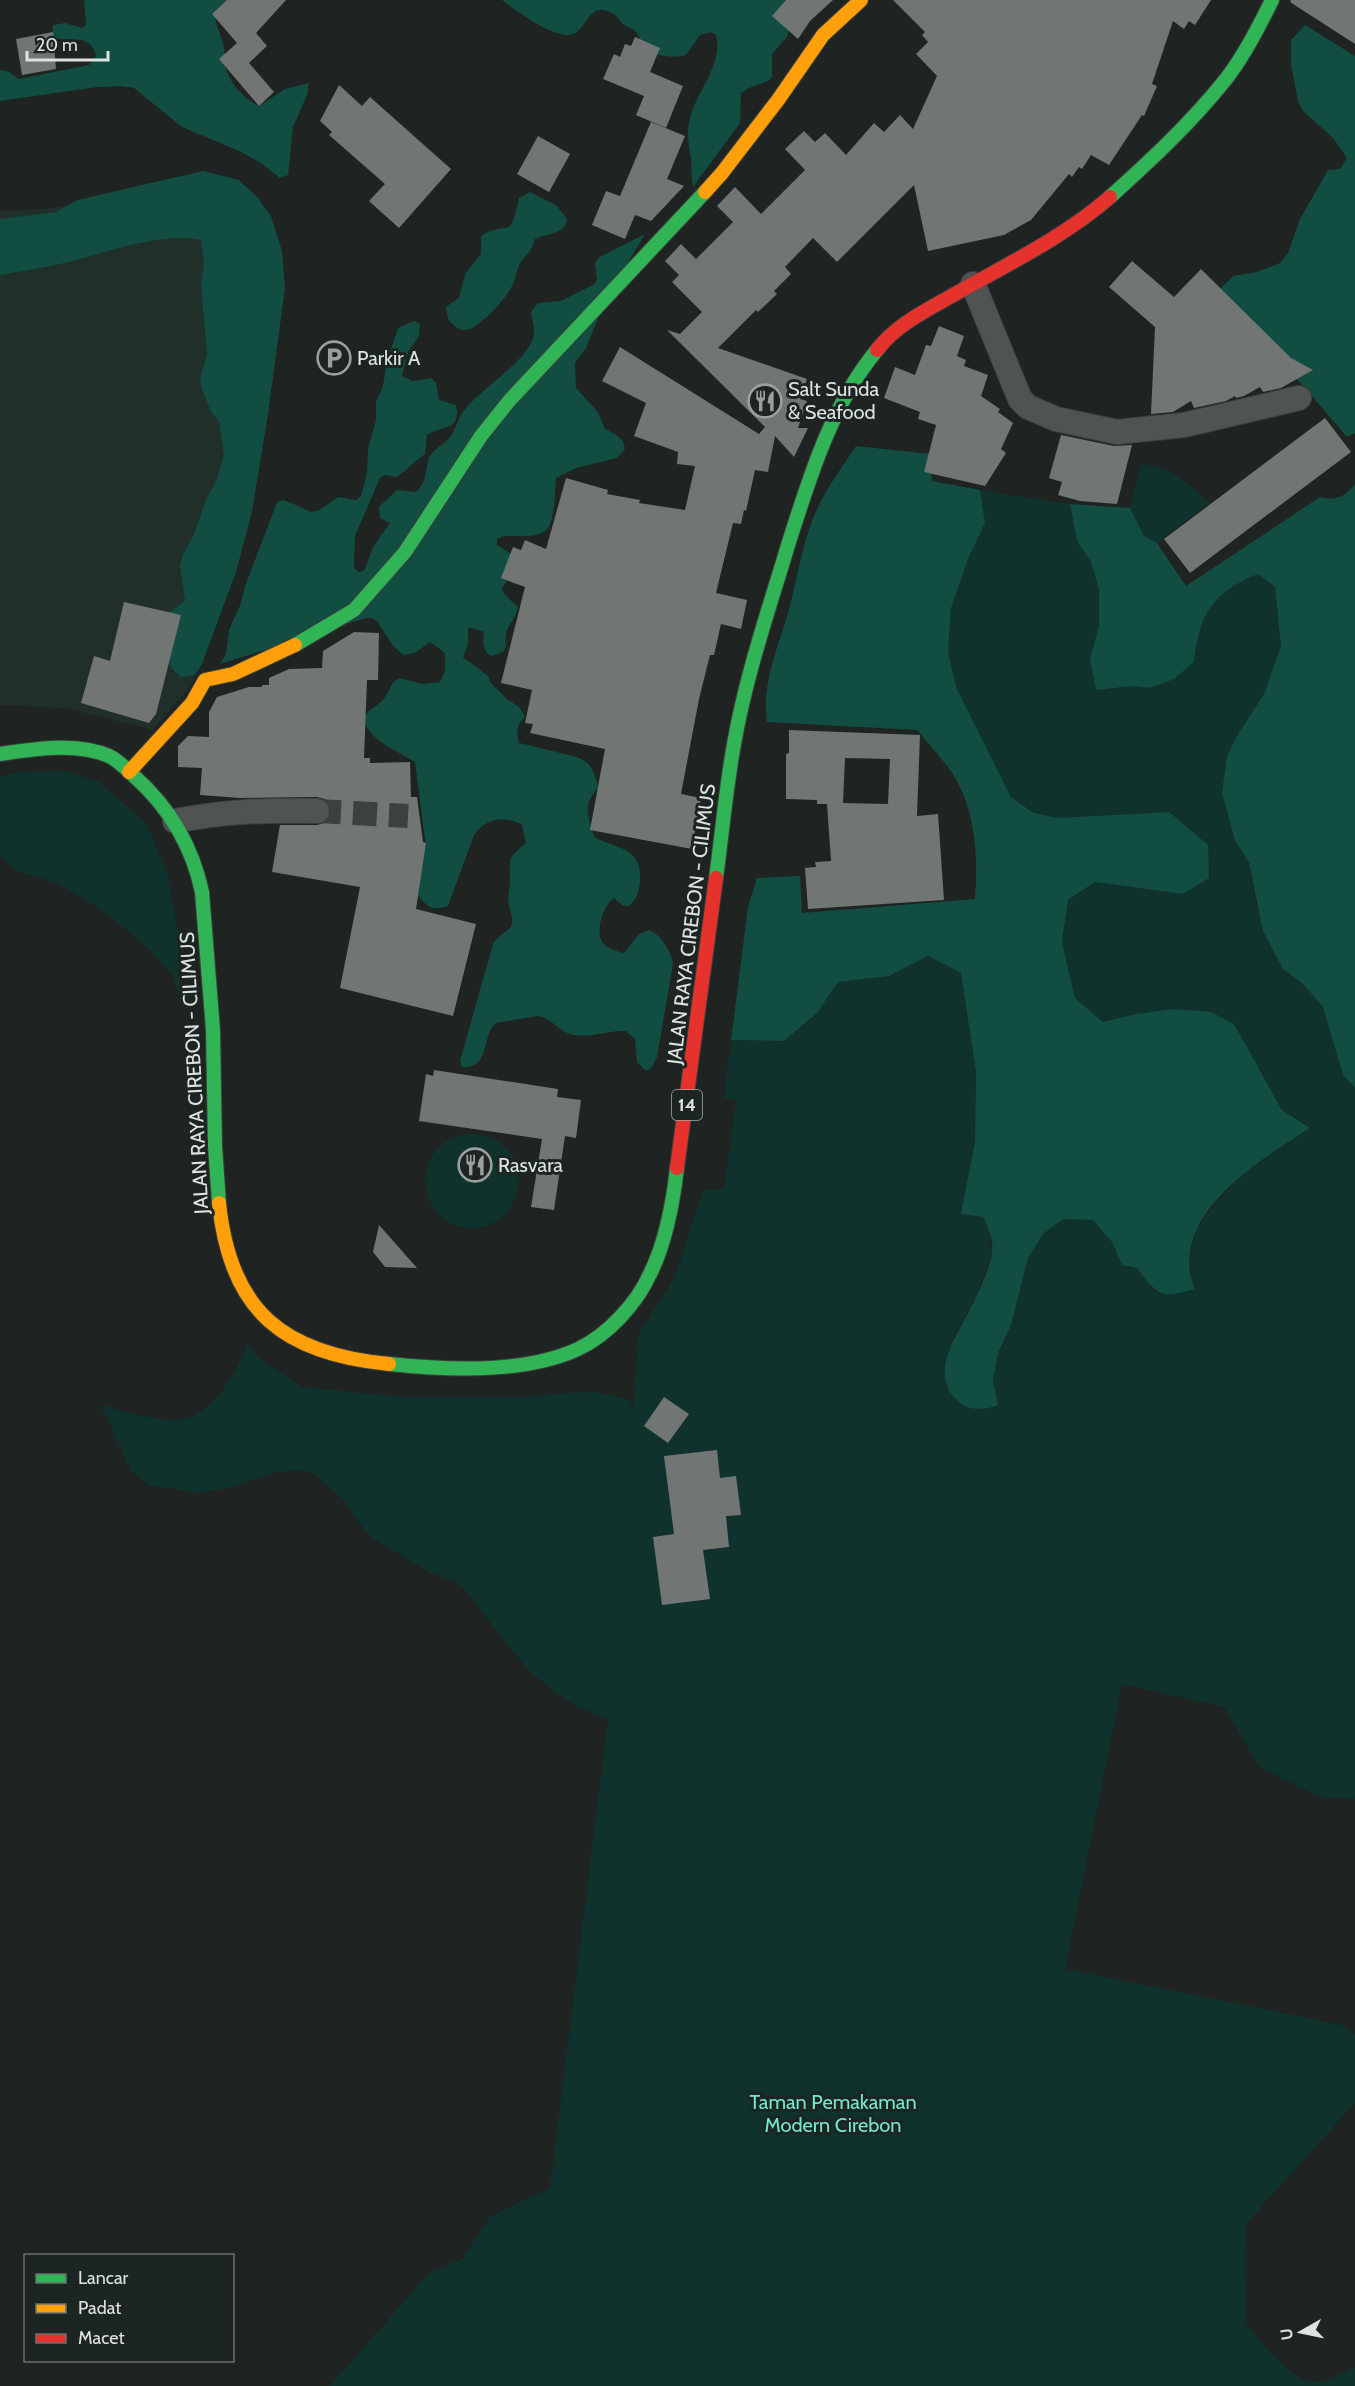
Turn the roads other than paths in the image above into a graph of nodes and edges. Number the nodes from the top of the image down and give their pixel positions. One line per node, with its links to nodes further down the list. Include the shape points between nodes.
1 (861, 0): 6 (main road, via 823,35 722,173 509,401 405,552 361,602 300,643 233,674 205,680 192,703)
2 (1272, 0): 3 (main road, JALAN RAYA CIREBON - CILIMUS / 14, via 1227,78 1167,146 1066,231)
3 (973, 284): 4 (street, via 1020,399 1028,407 1056,419 1117,432 1151,430); 8 (main road, JALAN RAYA CIREBON - CILIMUS / 14, via 912,319 876,350 844,399 808,487 751,667 734,743 674,1194 655,1265 621,1314 581,1347 547,1360 491,1367 368,1363 316,1351 289,1338 250,1301 233,1268 218,1199 214,1051 202,892 196,864)
4 (1299, 398)
5 (0, 754): 6 (main road, JALAN RAYA CIREBON - CILIMUS / 14, via 51,749 87,752 110,757)
6 (129, 772): 8 (main road, JALAN RAYA CIREBON - CILIMUS / 14, via 152,791)
7 (317, 811): 8 (street, via 221,812)
8 (175, 821)

